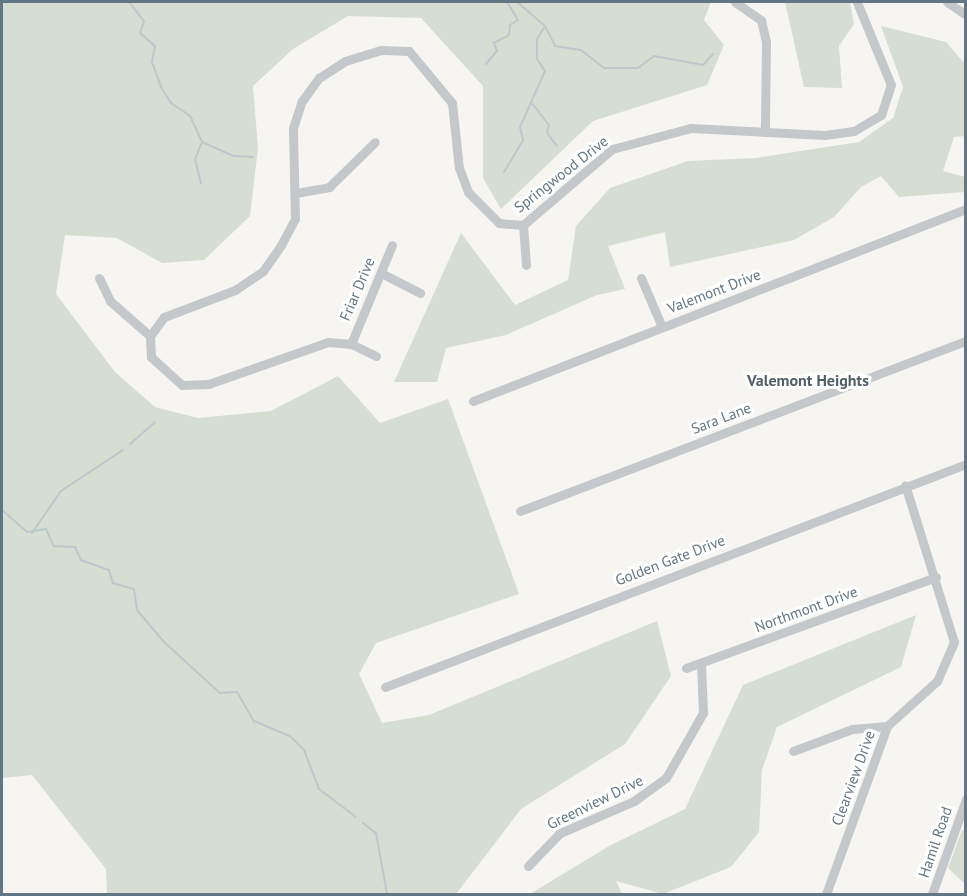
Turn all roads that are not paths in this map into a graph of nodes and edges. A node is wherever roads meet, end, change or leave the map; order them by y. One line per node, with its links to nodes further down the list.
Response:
1 (735, 2): 6 (street)
2 (857, 2): 6 (street, Springwood Drive)
3 (947, 2): 4 (street)
4 (958, 5): 5 (street)
5 (966, 15)
6 (765, 129): 10 (street, Springwood Drive)
7 (375, 142): 8 (street)
8 (297, 193): 10 (street, Springwood Drive); 18 (street, Springwood Drive)
9 (966, 210): 17 (street, Valemont Drive)
10 (523, 225): 12 (street)
11 (392, 245): 13 (street, Friar Drive)
12 (526, 265)
13 (381, 273): 16 (street); 20 (street, Friar Drive)
14 (99, 278): 18 (street)
15 (641, 278): 17 (street)
16 (420, 293)
17 (662, 327): 22 (street, Valemont Drive)
18 (150, 336): 20 (street)
19 (966, 341): 25 (street, Sara Lane)
20 (351, 344): 21 (street)
21 (376, 356)
22 (473, 400)
23 (966, 464): 24 (street, Golden Gate Drive)
24 (905, 485): 26 (street); 31 (street, Golden Gate Drive)
25 (520, 511)
26 (936, 577): 27 (street); 29 (street, Northmont Drive)
27 (954, 642): 28 (street); 32 (street, Clearview Drive)
28 (966, 644)
29 (701, 664): 30 (street, Northmont Drive); 35 (street, Greenview Drive)
30 (686, 668)
31 (385, 687)
32 (887, 726): 33 (street); 36 (street, Clearview Drive)
33 (793, 751)
34 (966, 799): 37 (street, Hamil Road)
35 (528, 866)
36 (826, 894)
37 (932, 894)

